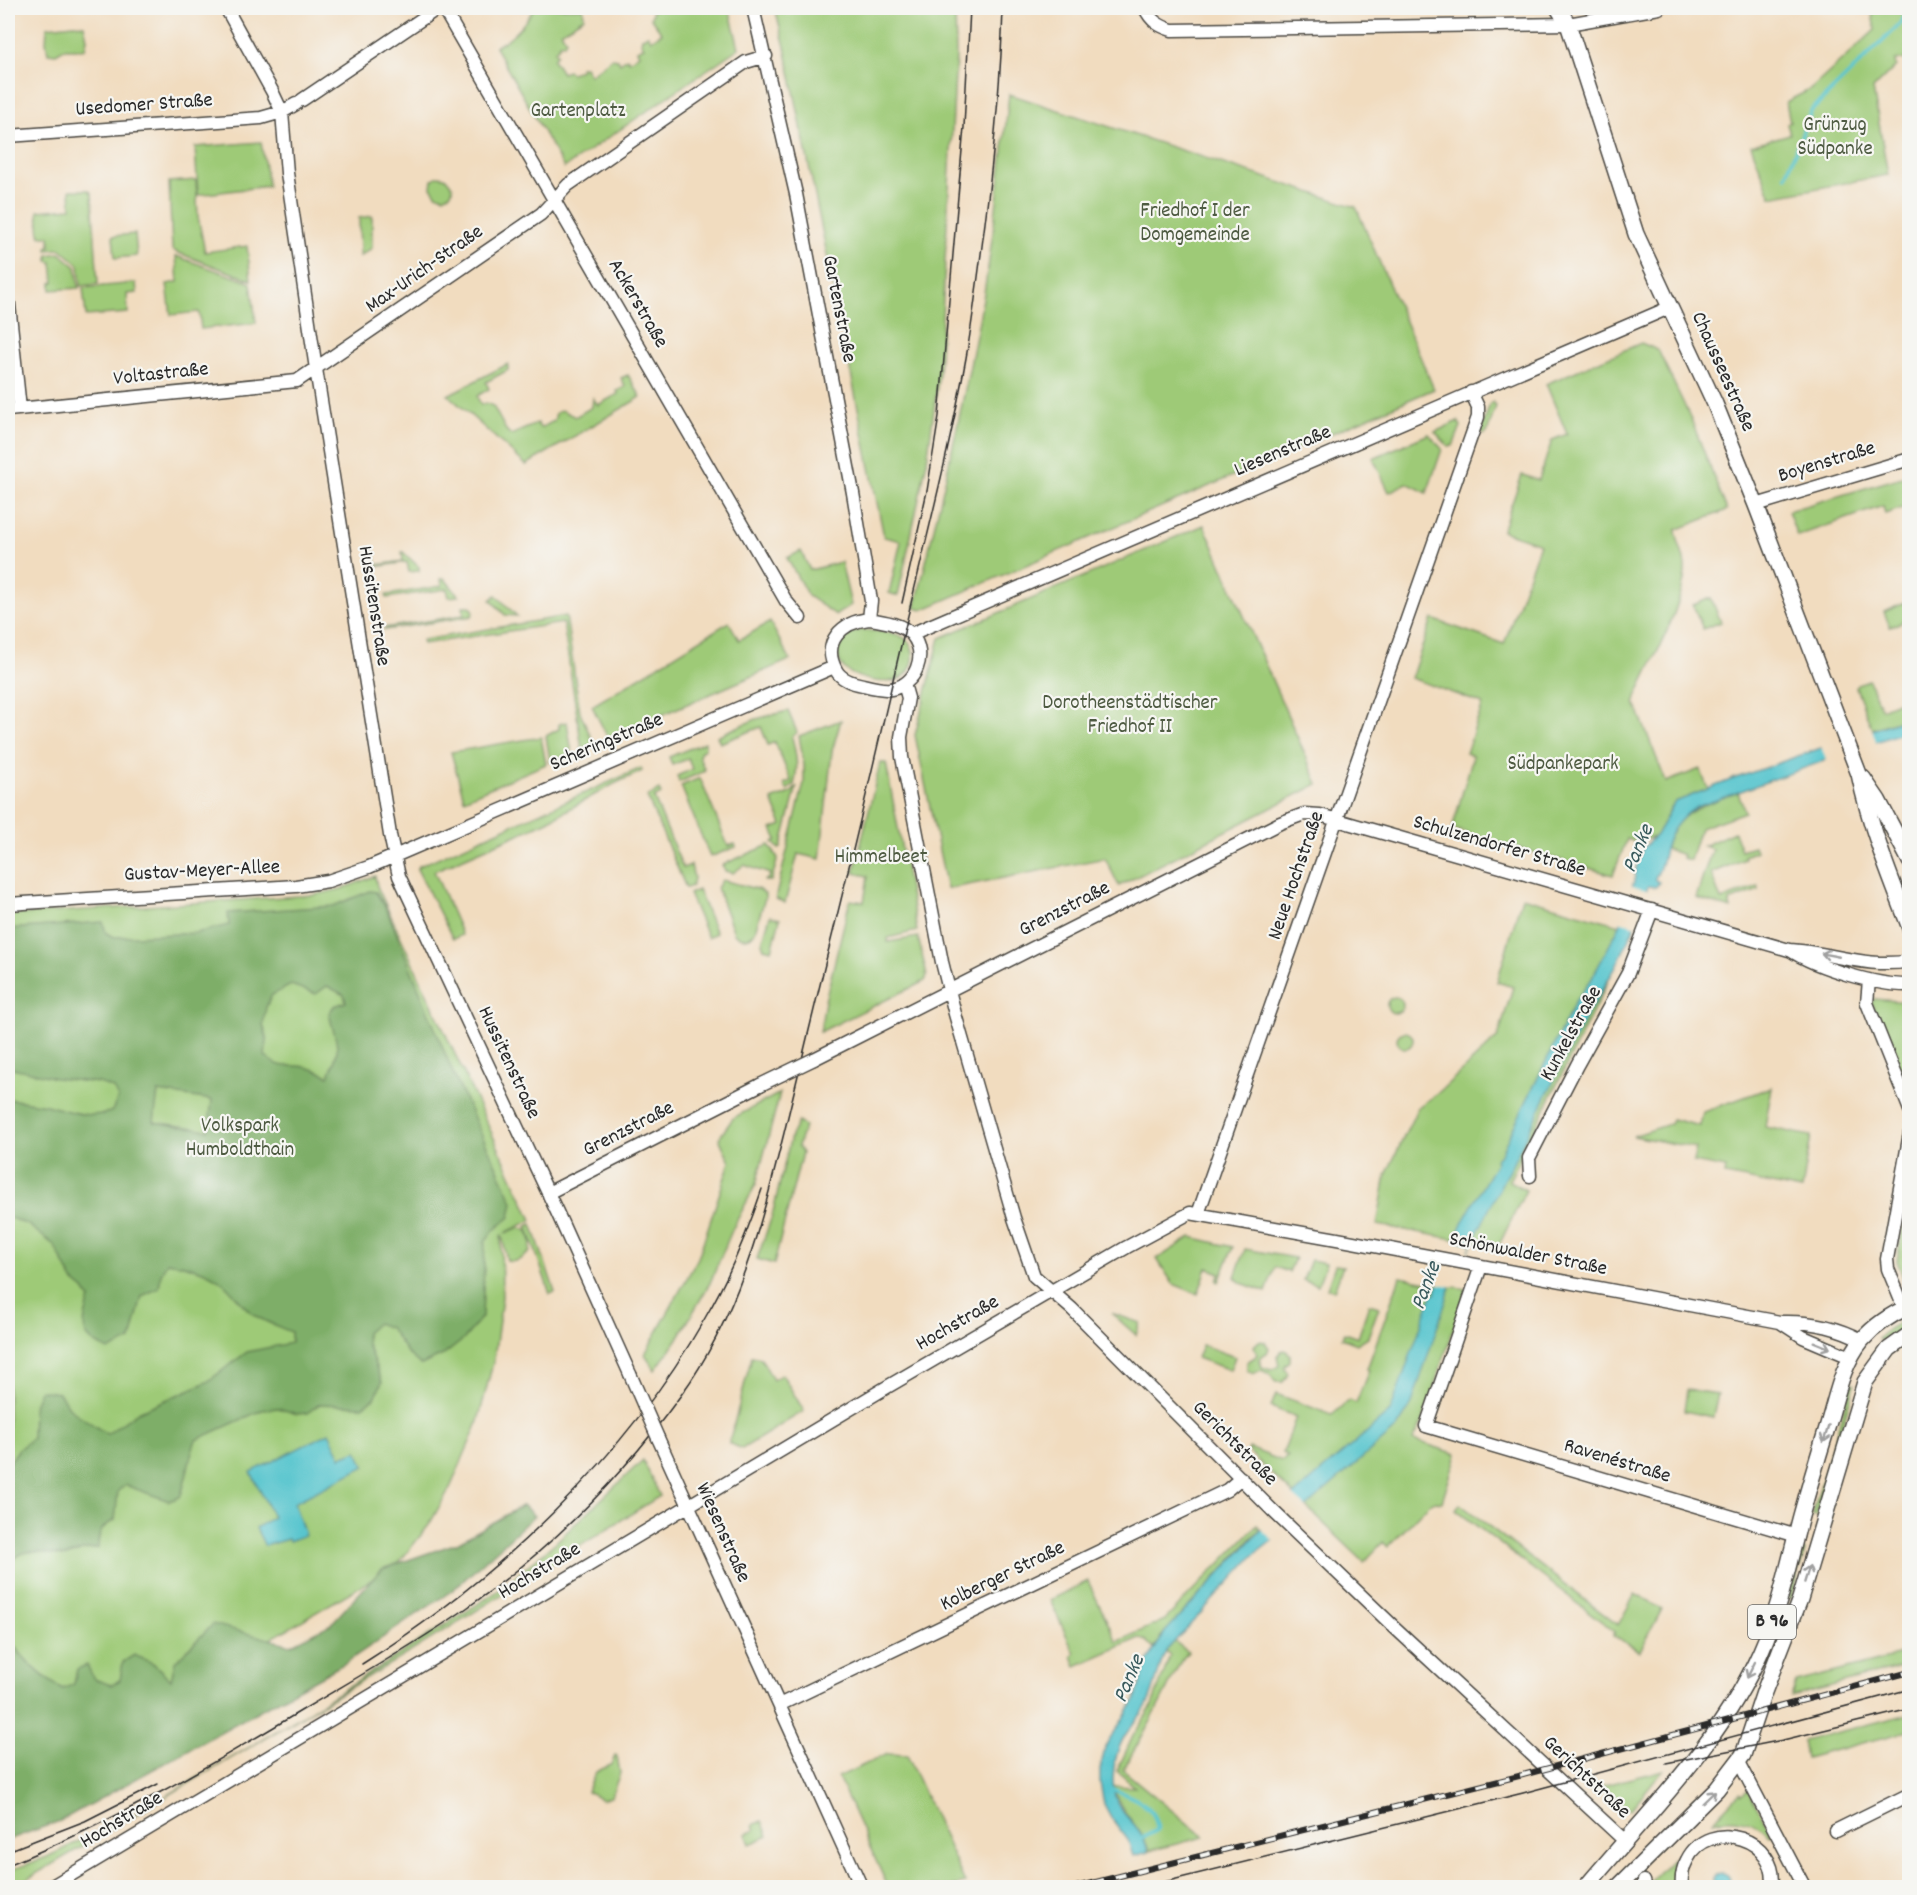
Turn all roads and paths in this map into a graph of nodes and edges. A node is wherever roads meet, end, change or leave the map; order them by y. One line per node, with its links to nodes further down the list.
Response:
1 (226, 8): 11 (street, Hussitenstraße)
2 (438, 8): 11 (street, Usedomer Straße)
3 (443, 8): 13 (street, Ackerstraße)
4 (753, 8): 10 (street, Gartenstraße)
5 (1558, 8): 9 (main road, Chausseestraße)
6 (1569, 8): 9 (main road, Chausseestraße)
7 (1659, 8): 9 (street)
8 (1148, 12): 9 (street)
9 (1568, 24): 15 (main road, Chausseestraße)
10 (766, 56): 13 (street); 22 (street, Gartenstraße)
11 (282, 112): 12 (street, Usedomer Straße); 16 (street, Hussitenstraße)
12 (8, 136)
13 (553, 200): 16 (street, Max-Urich-Straße); 21 (street, Ackerstraße)
14 (8, 295): 18 (street)
15 (1671, 307): 17 (street, Liesenstraße); 20 (main road, Chausseestraße)
16 (316, 369): 18 (street, Voltastraße); 28 (street, Hussitenstraße)
17 (1471, 392): 23 (street, Liesenstraße); 27 (street, Neue Hochstraße)
18 (14, 410)
19 (1910, 459): 20 (street, Boyenstraße)
20 (1756, 505): 26 (main road, Chausseestraße)
21 (800, 618)
22 (869, 620): 23 (street); 24 (street)
23 (911, 634): 25 (street)
24 (834, 667): 25 (street); 28 (street, Scheringstraße)
25 (904, 684): 37 (street)
26 (1859, 774): 29 (main road); 32 (main road)
27 (1337, 820): 31 (street, Schulzendorfer Straße); 37 (street, Grenzstraße); 42 (street, Neue Hochstraße)
28 (394, 856): 30 (street, Gustav-Meyer-Allee); 41 (street, Hussitenstraße)
29 (1910, 861)
30 (8, 904)
31 (1648, 909): 33 (street, Schulzendorfer Straße); 40 (street, Kunkelstraße)
32 (1910, 928)
33 (1789, 950): 34 (street, Schulzendorfer Straße, one-way to 33); 35 (street, Schulzendorfer Straße)
34 (1910, 961)
35 (1869, 980): 36 (street, Schulzendorfer Straße); 38 (street)
36 (1910, 985)
37 (949, 991): 41 (street, Grenzstraße, bridge); 44 (street, Gerichtstraße)
38 (1910, 1110)
39 (1910, 1133): 45 (street)
40 (1530, 1176)
41 (548, 1193): 52 (street, Wiesenstraße, bridge)
42 (1198, 1214): 43 (street, Schönwalder Straße); 44 (street)
43 (1481, 1266): 46 (street, Schönwalder Straße); 53 (street, Ravenéstraße)
44 (1051, 1292): 51 (street, Gerichtstraße); 52 (street, Hochstraße)
45 (1907, 1307): 48 (main road, B 96)
46 (1780, 1322): 48 (street, Schönwalder Straße); 49 (street, Schönwalder Straße, one-way to 49)
47 (1906, 1336): 50 (main road, B 96)
48 (1862, 1340): 49 (main road, B 96); 50 (main road)
49 (1850, 1357): 50 (main road); 53 (main road, B 96, one-way to 53)
50 (1876, 1364): 54 (main road, B 96)
51 (1241, 1478): 55 (street, Kolberger Straße); 59 (street, Gerichtstraße)
52 (689, 1506): 55 (street, Wiesenstraße); 61 (street, Hochstraße)
53 (1797, 1536): 54 (main road); 59 (main road, B 96, one-way to 59)
54 (1817, 1542): 56 (main road, B 96, one-way to 54)
55 (779, 1705): 62 (street, Wiesenstraße)
56 (1739, 1762): 60 (main road, B 96, one-way to 56); 67 (street)
57 (1910, 1794): 58 (street)
58 (1835, 1831)
59 (1625, 1841): 60 (main road); 63 (main road, B 96)
60 (1645, 1859): 64 (main road, B 96)
61 (49, 1887)
62 (861, 1887)
63 (1585, 1887)
64 (1617, 1887)
65 (1682, 1887): 66 (street)
66 (1772, 1887)
67 (1805, 1887)

